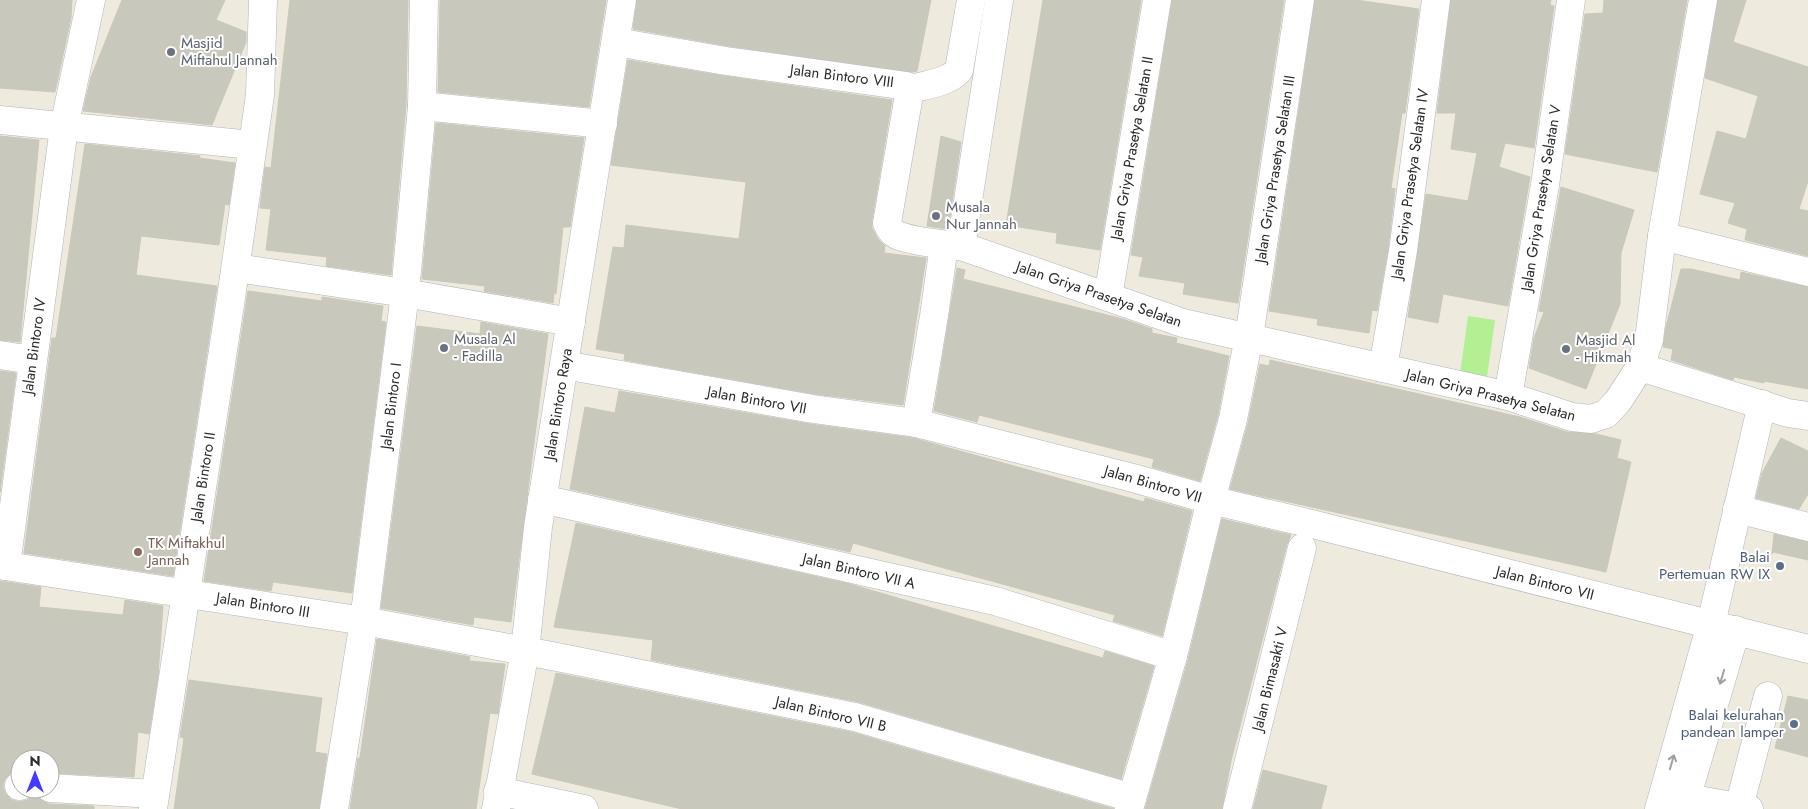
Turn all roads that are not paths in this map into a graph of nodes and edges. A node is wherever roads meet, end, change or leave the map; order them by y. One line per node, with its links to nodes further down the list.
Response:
1 (92, 0): 17 (street, Jalan Bintoro IV)
2 (263, 0): 18 (street, Jalan Bintoro II)
3 (424, 0): 14 (street, Jalan Bintoro I)
4 (622, 0): 12 (street, Jalan Bintoro Raya)
5 (971, 0): 13 (street)
6 (999, 0): 20 (street)
7 (1157, 0): 24 (street, Jalan Griya Prasetya Selatan II)
8 (1300, 0): 26 (street, Jalan Griya Prasetya Selatan III)
9 (1436, 0): 31 (street, Jalan Griya Prasetya Selatan IV)
10 (1571, 0): 32 (street, Jalan Griya Prasetya Selatan V)
11 (1703, 0): 19 (street, Jalan Griya Prasetya Selatan)
12 (616, 42): 13 (street, Jalan Bintoro VIII); 16 (street, Jalan Bintoro Raya)
13 (910, 89): 20 (street, Jalan Bintoro VIII)
14 (422, 106): 16 (street); 23 (street, Jalan Bintoro I)
15 (0, 120): 17 (street)
16 (603, 124): 25 (street, Jalan Bintoro Raya)
17 (64, 126): 18 (street); 28 (street, Jalan Bintoro IV)
18 (252, 145): 21 (street, Jalan Bintoro II)
19 (1662, 236): 22 (street); 30 (street, Jalan Griya Prasetya Selatan)
20 (952, 246): 24 (street, Jalan Griya Prasetya Selatan); 35 (street)
21 (236, 268): 23 (street); 42 (street, Jalan Bintoro II)
22 (1808, 272)
23 (405, 293): 25 (street); 43 (street, Jalan Bintoro I)
24 (1108, 296): 26 (street, Jalan Griya Prasetya Selatan)
25 (571, 322): 29 (street, Jalan Bintoro Raya)
26 (1249, 338): 31 (street, Jalan Griya Prasetya Selatan); 37 (street, Jalan Griya Prasetya Selatan III)
27 (0, 355): 28 (street)
28 (32, 360): 41 (street, Jalan Bintoro IV)
29 (564, 365): 35 (street, Jalan Bintoro VII); 36 (street, Jalan Bintoro Raya)
30 (1640, 367): 32 (street, Jalan Griya Prasetya Selatan); 33 (street)
31 (1383, 368): 32 (street, Jalan Griya Prasetya Selatan)
32 (1508, 396)
33 (1762, 404): 34 (street); 38 (street)
34 (1808, 416)
35 (916, 423): 37 (street, Jalan Bintoro VII)
36 (542, 499): 46 (street, Jalan Bintoro Raya); 47 (street, Jalan Bintoro VII A)
37 (1211, 500): 44 (street, Jalan Bintoro VII); 47 (street, Jalan Griya Prasetya Selatan III)
38 (1738, 509): 39 (street); 44 (street)
39 (1808, 527)
40 (1302, 548): 57 (street, Jalan Bimasakti V)
41 (3, 565): 42 (street, Jalan Bintoro III)
42 (185, 594): 43 (street, Jalan Bintoro III); 51 (street, Jalan Bintoro II)
43 (364, 621): 46 (street, Jalan Bintoro III); 55 (street, Jalan Bintoro I)
44 (1724, 627): 45 (street, Jalan Bintoro VII); 52 (street)
45 (1808, 649)
46 (525, 651): 50 (street, Jalan Bintoro Raya); 53 (street, Jalan Bintoro VII B)
47 (1173, 656): 53 (street, Jalan Griya Prasetya Selatan III)
48 (1768, 696): 54 (street)
49 (60, 789): 51 (street)
50 (497, 800): 56 (street)
51 (154, 801)
52 (1673, 803): 54 (street)
53 (1131, 804)
54 (1744, 808)
55 (334, 809)
56 (584, 809)
57 (1237, 809)

